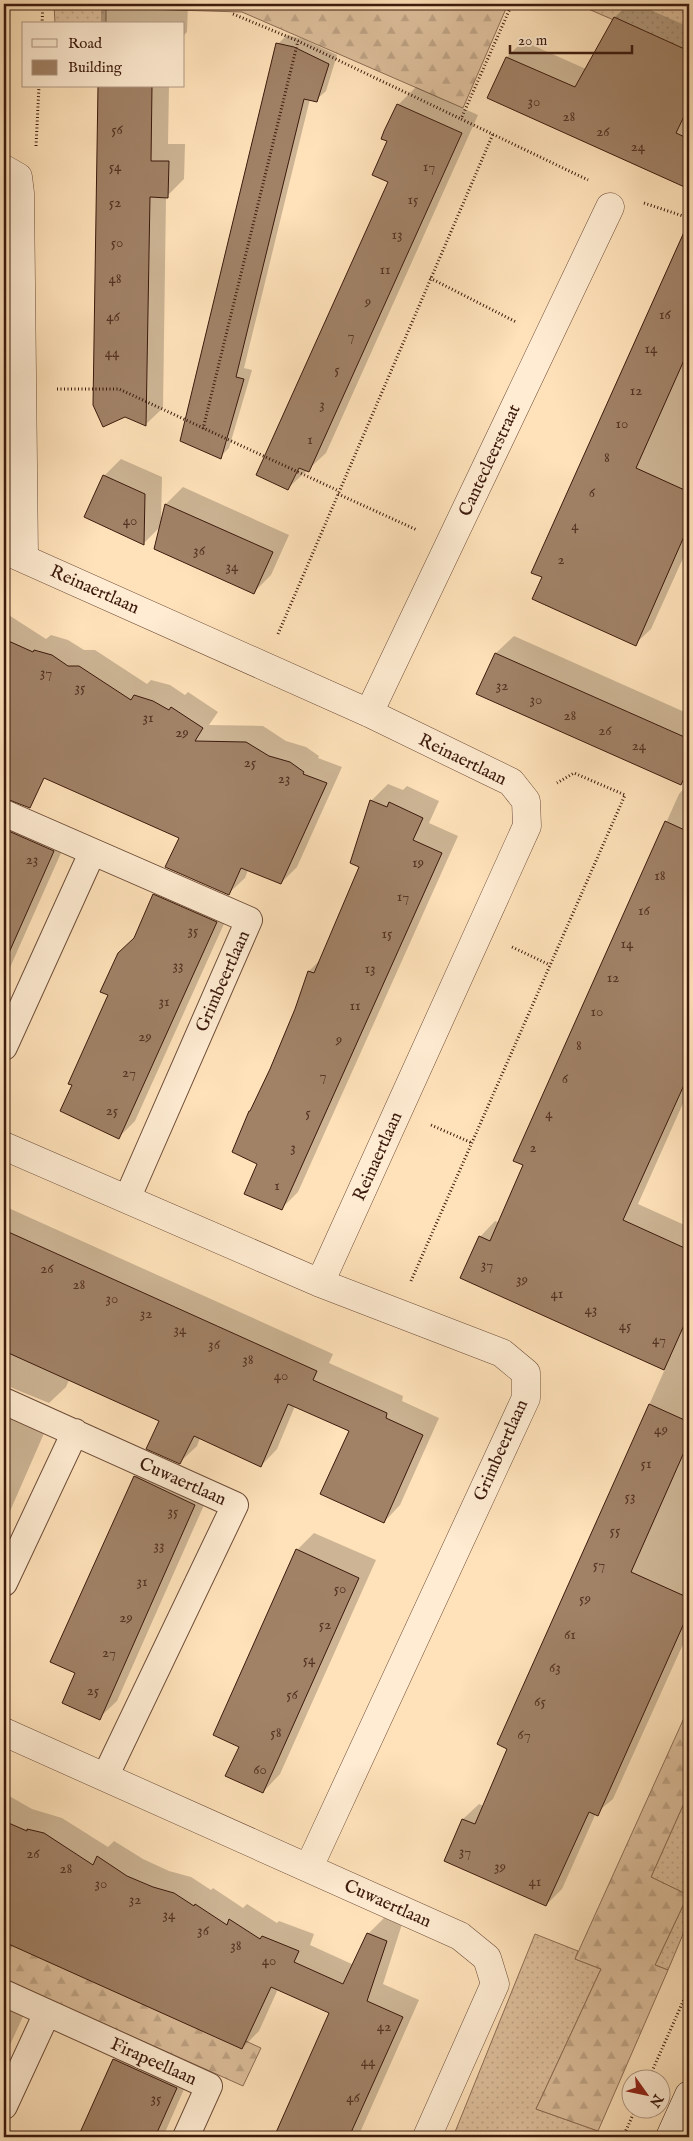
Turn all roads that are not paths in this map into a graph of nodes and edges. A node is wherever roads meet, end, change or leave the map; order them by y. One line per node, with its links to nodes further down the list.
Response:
1 (11, 173): 3 (street, Reinaertlaan)
2 (614, 200): 4 (street, Cantecleerstraat)
3 (14, 553): 4 (street, Reinaertlaan)
4 (369, 714): 10 (street, Reinaertlaan)
5 (4, 813): 6 (street, Grimbeertlaan)
6 (92, 853): 7 (street); 9 (street, Grimbeertlaan)
7 (4, 1047)
8 (4, 1146): 9 (street, Grimbeertlaan)
9 (127, 1199): 10 (street, Grimbeertlaan)
10 (320, 1283): 16 (street, Grimbeertlaan)
11 (4, 1401): 12 (street, Cuwaertlaan)
12 (75, 1432): 13 (street); 15 (street, Cuwaertlaan)
13 (4, 1583)
14 (4, 1732): 15 (street, Cuwaertlaan)
15 (105, 1777): 16 (street, Cuwaertlaan)
16 (309, 1867): 22 (street, Cuwaertlaan)
17 (4, 1993): 18 (street, Firapeellaan)
18 (47, 2013): 20 (street); 21 (street, Firapeellaan)
19 (689, 2095): 23 (street)
20 (4, 2106)
21 (186, 2137)
22 (427, 2137)
23 (670, 2137)

